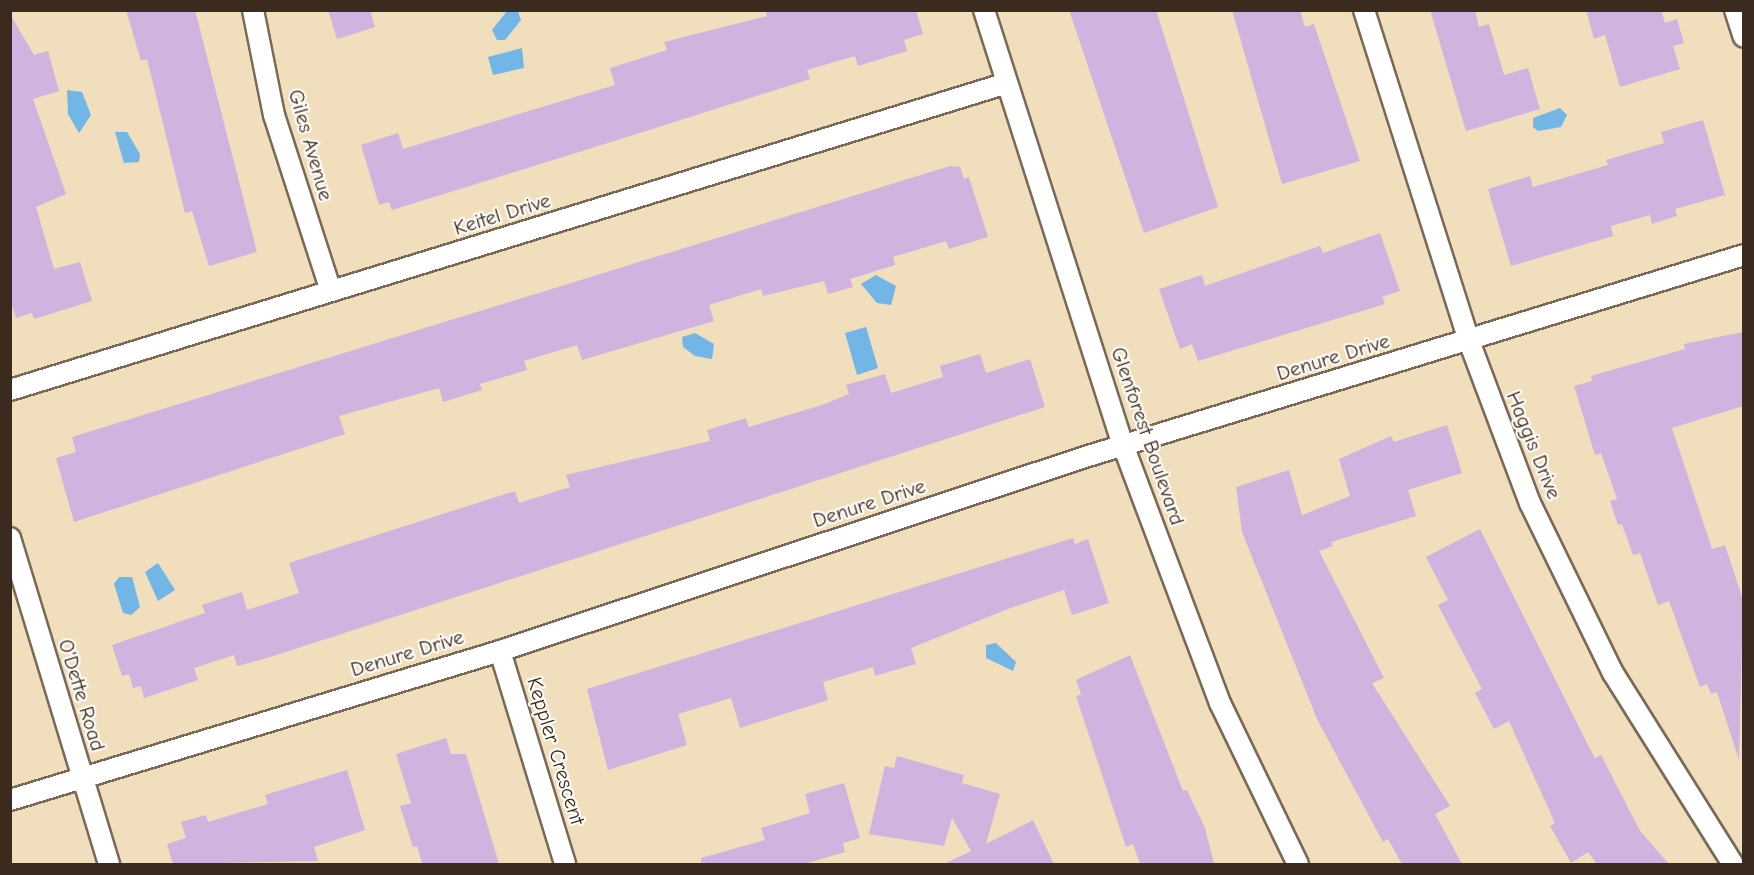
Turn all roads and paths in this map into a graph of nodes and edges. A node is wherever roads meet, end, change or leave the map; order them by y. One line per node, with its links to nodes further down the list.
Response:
1 (253, 10): 8 (street, Giles Avenue)
2 (984, 10): 6 (street, Glenforest Boulevard)
3 (1364, 10): 9 (street, Haggis Drive)
4 (1735, 10): 5 (street)
5 (1743, 37)
6 (1007, 83): 8 (street, Keitel Drive); 11 (street, Glenforest Boulevard)
7 (1743, 255): 9 (street, Denure Drive)
8 (331, 291): 10 (street, Keitel Drive)
9 (1470, 341): 11 (street, Denure Drive); 19 (street, Haggis Drive)
10 (10, 390)
11 (1123, 445): 13 (street, Denure Drive); 18 (street, Glenforest Boulevard)
12 (10, 538): 14 (street, O'Dette Road)
13 (500, 651): 14 (street, Denure Drive); 17 (street, Keppler Crescent)
14 (81, 775): 15 (street, Denure Drive); 16 (street, O'Dette Road)
15 (10, 800)
16 (109, 864)
17 (565, 864)
18 (1298, 864)
19 (1733, 864)

